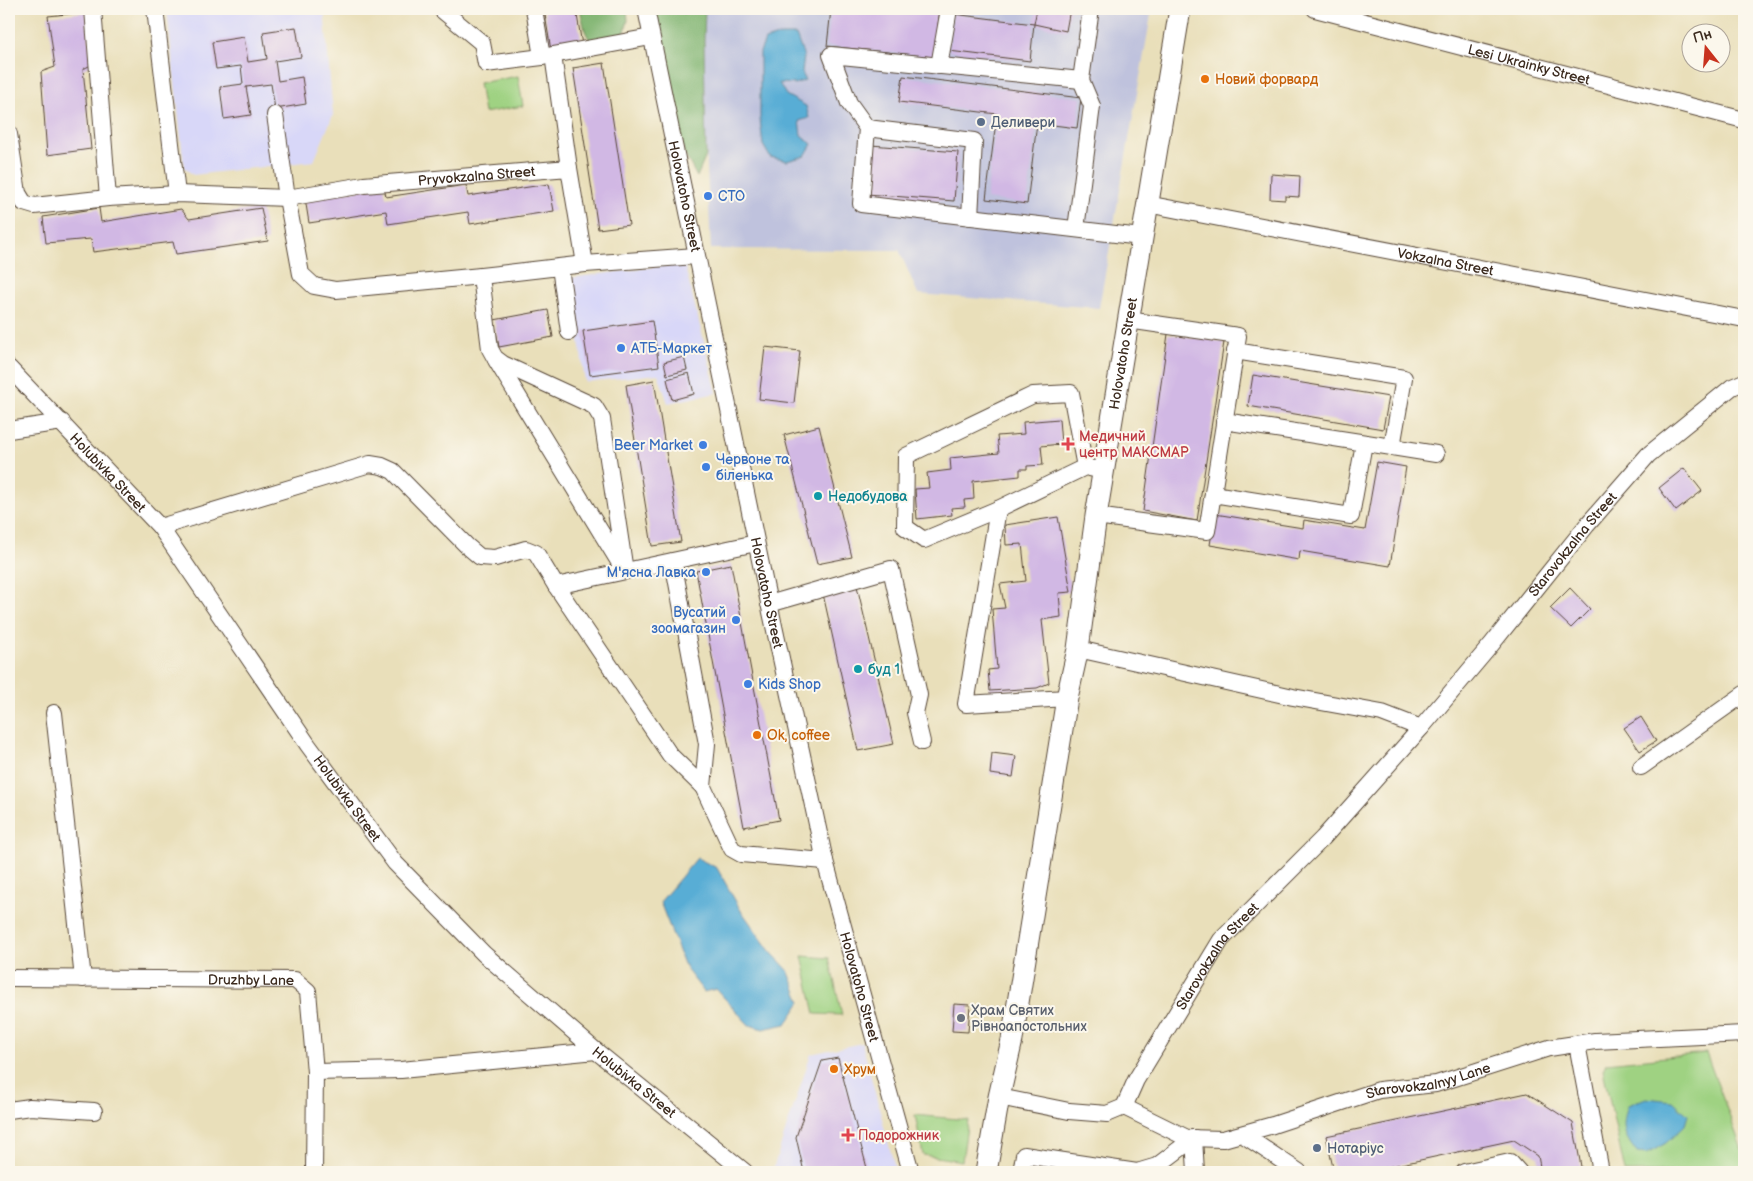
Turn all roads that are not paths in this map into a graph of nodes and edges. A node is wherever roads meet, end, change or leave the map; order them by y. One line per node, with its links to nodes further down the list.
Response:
1 (94, 9): 20 (street)
2 (155, 9): 19 (street)
3 (534, 9): 11 (street)
4 (646, 9): 10 (street, Holovatoho Street)
5 (949, 9): 12 (street)
6 (1091, 9): 13 (street)
7 (1180, 9): 22 (main road, Holovatoho Street)
8 (1316, 9): 15 (street, Lesi Ukrainky Street)
9 (442, 10): 11 (street)
10 (651, 37): 11 (street); 26 (street, Holovatoho Street)
11 (548, 56): 18 (street)
12 (939, 66): 13 (street); 16 (street)
13 (1081, 80): 24 (street)
14 (275, 115): 21 (street)
15 (1744, 120)
16 (867, 128): 23 (street); 23 (street)
17 (9, 134): 20 (street, Pryvokzalna Street)
18 (569, 168): 21 (street, Pryvokzalna Street); 27 (street)
19 (177, 194): 20 (street, Pryvokzalna Street); 21 (street, Pryvokzalna Street)
20 (108, 198)
21 (287, 198): 29 (street)
22 (1147, 204): 25 (main road, Holovatoho Street); 31 (street, Vokzalna Street)
23 (970, 217): 24 (street)
24 (1076, 229): 25 (street)
25 (1141, 238): 30 (main road, Holovatoho Street)
26 (696, 256): 27 (street); 48 (street, Holovatoho Street)
27 (585, 264): 28 (street)
28 (560, 267): 29 (street); 32 (street)
29 (481, 276): 34 (street)
30 (1128, 320): 33 (street); 43 (main road, Holovatoho Street)
31 (1744, 320)
32 (569, 332)
33 (1235, 351): 37 (street); 41 (street)
34 (494, 358): 50 (street); 50 (street)
35 (9, 368): 38 (street, Holubivka Street)
36 (1744, 382): 57 (street, Starovokzalna Street)
37 (1224, 421): 40 (street); 44 (street)
38 (62, 422): 39 (street); 47 (street, Holubivka Street)
39 (9, 430)
40 (1364, 443): 41 (street); 44 (street)
41 (1392, 447): 42 (street)
42 (1436, 454)
43 (1094, 469): 45 (street); 45 (street); 46 (main road, Holovatoho Street)
44 (1213, 494): 46 (street)
45 (998, 509): 55 (street)
46 (1096, 516): 53 (main road, Holovatoho Street)
47 (160, 526): 51 (street); 66 (street, Holubivka Street)
48 (756, 543): 49 (street); 52 (street, Holovatoho Street)
49 (673, 561): 50 (street); 60 (street)
50 (625, 571): 51 (street)
51 (556, 586): 60 (street)
52 (769, 604): 58 (street); 61 (street, Holovatoho Street)
53 (1078, 650): 55 (main road, Holovatoho Street); 57 (street)
54 (1744, 694): 59 (street)
55 (1067, 698): 68 (main road, Holovatoho Street)
56 (54, 713): 63 (street)
57 (1421, 728): 69 (street, Starovokzalna Street)
58 (922, 742)
59 (1641, 767)
60 (703, 786): 61 (street)
61 (825, 861): 76 (street, Holovatoho Street)
62 (9, 978): 63 (street, Druzhby Lane)
63 (83, 979): 67 (street, Druzhby Lane)
64 (1744, 1034): 65 (street, Starovokzalnyy Lane)
65 (1578, 1044): 72 (street, Starovokzalnyy Lane); 84 (street)
66 (596, 1051): 67 (street); 75 (street, Holubivka Street)
67 (315, 1072): 74 (street, Druzhby Lane)
68 (999, 1096): 69 (street); 77 (main road, Holovatoho Street)
69 (1124, 1107): 73 (street, Starovokzalnyy Lane)
70 (9, 1110): 71 (street)
71 (94, 1111)
72 (1242, 1134): 73 (street, Starovokzalnyy Lane); 81 (street)
73 (1194, 1138): 79 (street); 80 (street)
74 (314, 1172)
75 (745, 1172)
76 (911, 1172)
77 (986, 1172)
78 (1021, 1172): 79 (street)
79 (1137, 1172)
80 (1196, 1172)
81 (1299, 1172)
82 (1464, 1172): 83 (street)
83 (1519, 1172)
84 (1601, 1172)

